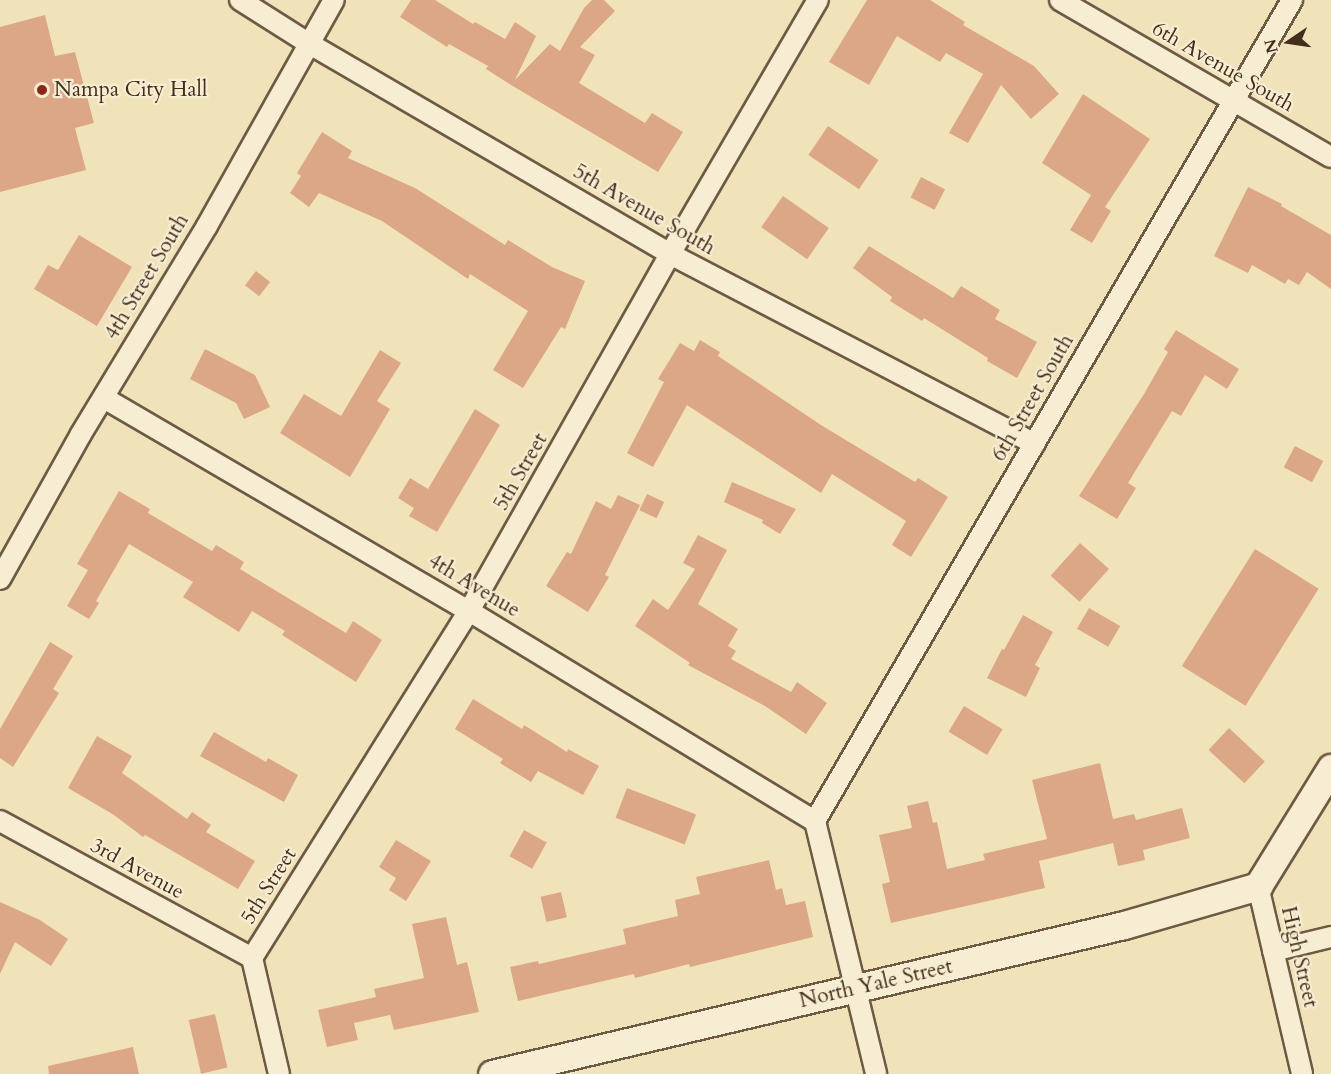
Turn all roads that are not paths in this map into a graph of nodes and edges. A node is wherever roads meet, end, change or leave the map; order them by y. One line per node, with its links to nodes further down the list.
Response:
1 (240, 0): 6 (street, 5th Avenue South)
2 (334, 0): 6 (street, 4th Street South)
3 (818, 0): 9 (street, 5th Street)
4 (1060, 0): 7 (street, 6th Avenue South)
5 (1292, 0): 7 (street, 6th Street South)
6 (308, 43): 9 (street, 5th Avenue South); 10 (street, 4th Street South)
7 (1234, 101): 8 (street, 6th Avenue South); 11 (street, 6th Street South)
8 (1331, 157)
9 (670, 254): 11 (street, 5th Avenue South); 13 (street, 5th Street)
10 (104, 398): 12 (street, 4th Street South); 13 (street, 4th Avenue)
11 (1035, 444): 15 (street, 6th Street South)
12 (0, 579)
13 (469, 610): 15 (street, 4th Avenue); 20 (street, 5th Street)
14 (1331, 768): 17 (main road)
15 (815, 821): 21 (street)
16 (0, 822): 20 (street, 3rd Avenue)
17 (1258, 886): 19 (street, High Street); 21 (main road, North Yale Street)
18 (1331, 937): 19 (street)
19 (1273, 951): 25 (street, High Street)
20 (252, 958): 22 (street)
21 (855, 988): 23 (main road, North Yale Street); 24 (street)
22 (279, 1074)
23 (492, 1074)
24 (876, 1074)
25 (1302, 1074)

